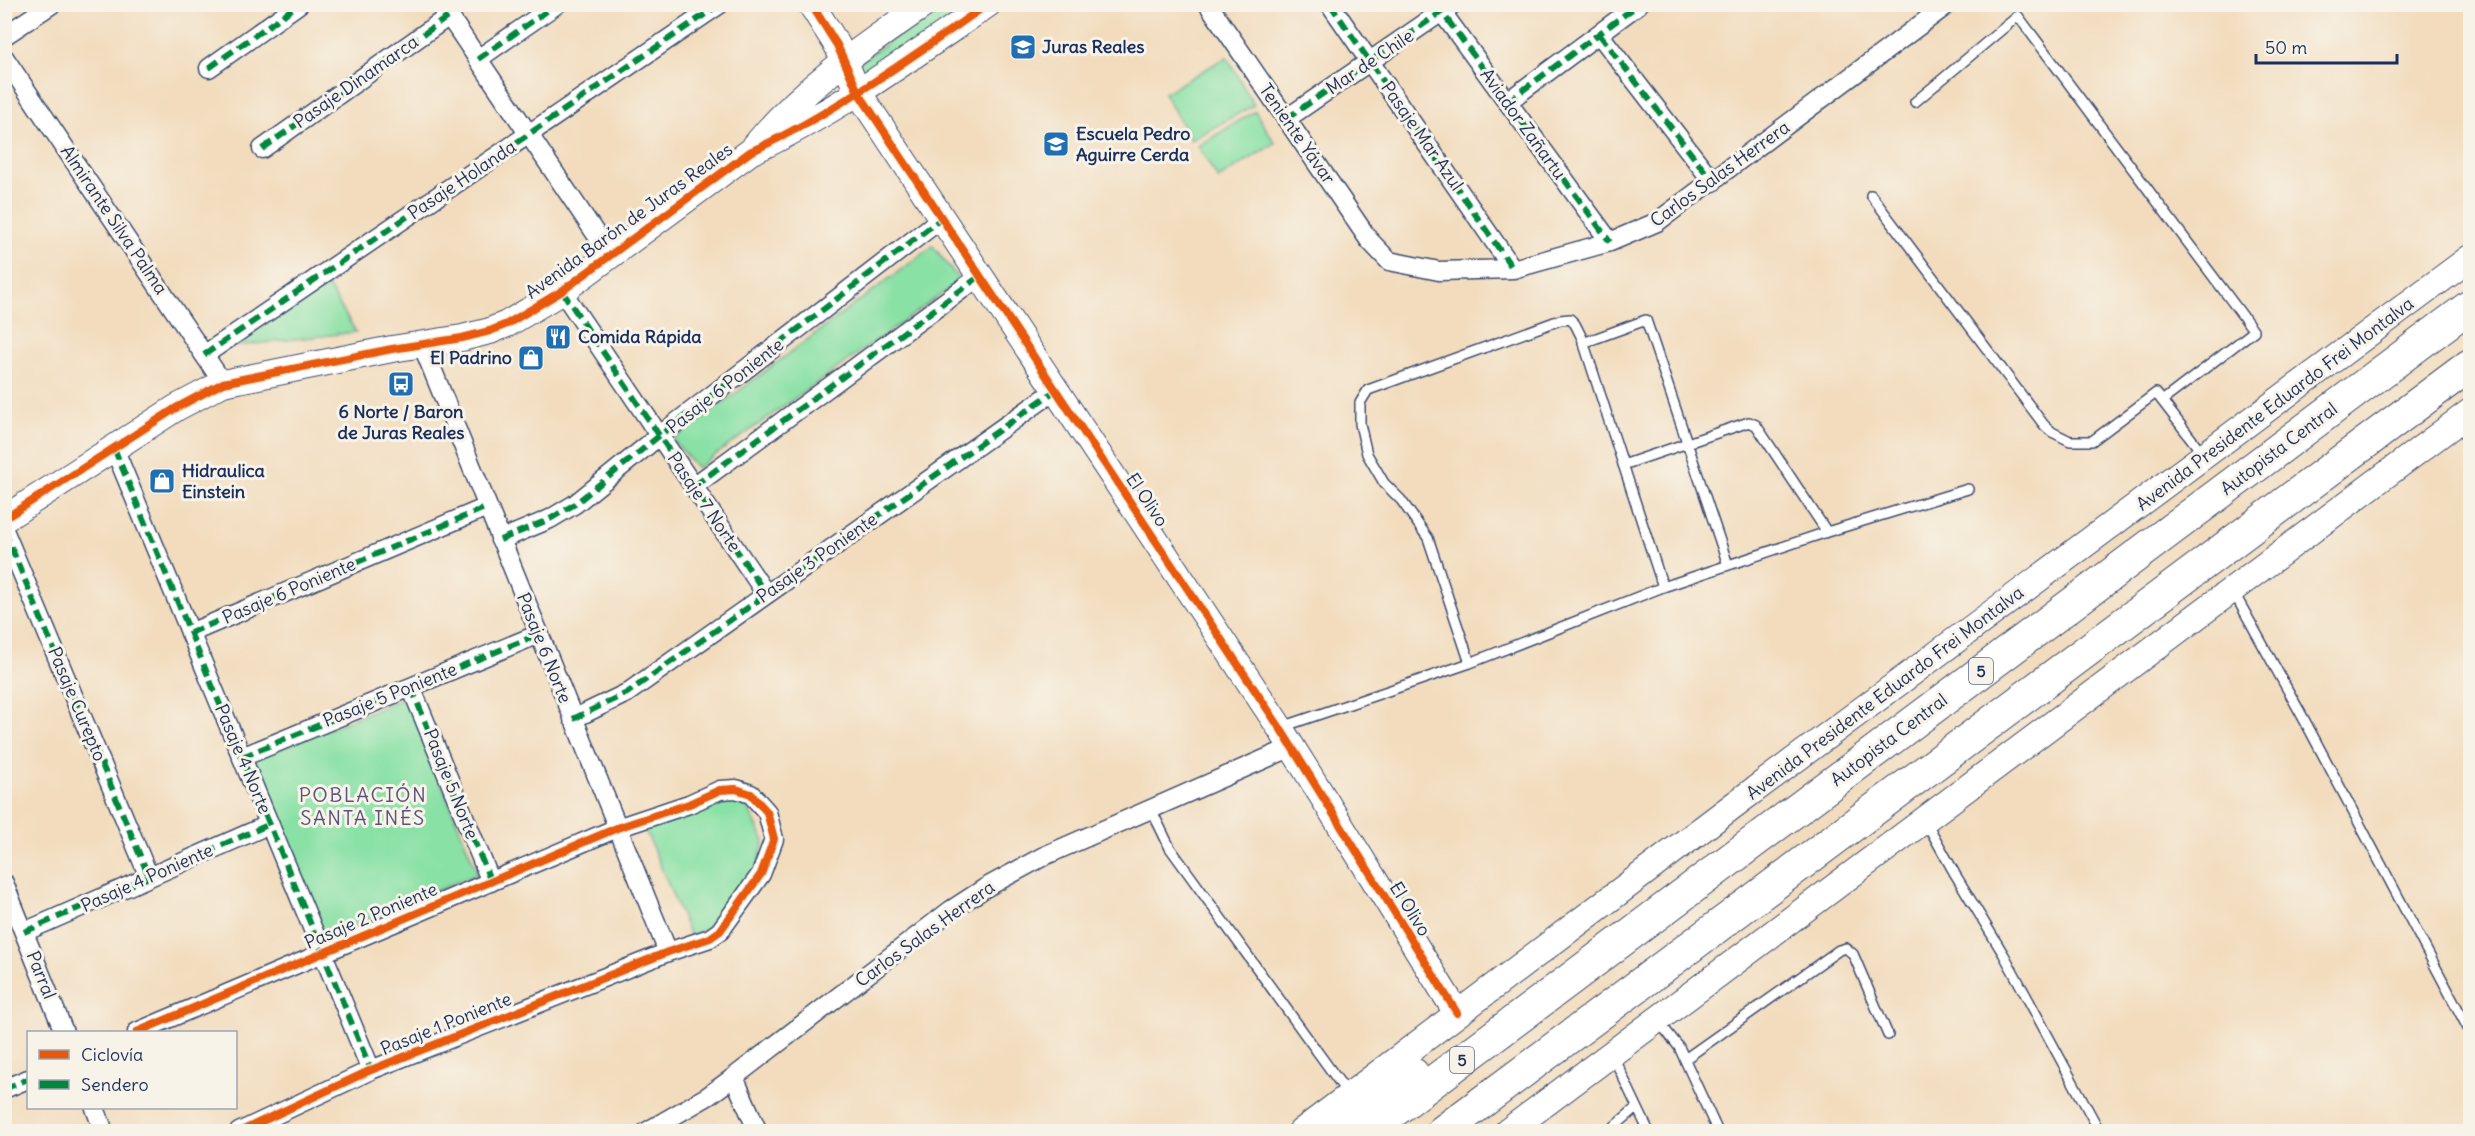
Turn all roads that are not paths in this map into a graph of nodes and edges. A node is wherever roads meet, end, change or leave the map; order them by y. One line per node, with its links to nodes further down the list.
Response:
1 (52, 4): 15 (street)
2 (299, 4): 20 (street)
3 (557, 4): 17 (street)
4 (720, 4): 25 (street, Pasaje Holanda)
5 (812, 4): 18 (main road, El Olivo)
6 (925, 4): 18 (main road, Avenida Barón de Juras Reales)
7 (988, 4): 21 (main road, Avenida Barón de Juras Reales)
8 (1208, 4): 24 (street, Teniente Yávar)
9 (1330, 4): 19 (street, Pasaje Mar Azul)
10 (1639, 4): 14 (street)
11 (1948, 4): 28 (street, Carlos Salas Herrera)
12 (1443, 7): 19 (street, Mar de Chile); 22 (street, Aviador Zañartu)
13 (445, 10): 17 (street); 26 (street, Pasaje Dinamarca)
14 (1599, 34): 22 (street); 28 (street)
15 (4, 36)
16 (4, 57): 41 (street, Almirante Silva Palma)
17 (478, 59): 25 (street)
18 (843, 60): 21 (main road, El Olivo); 27 (main road, Avenida Barón de Juras Reales)
19 (1370, 62): 24 (street, Mar de Chile); 35 (street, Pasaje Mar Azul)
20 (208, 68)
21 (858, 92): 27 (main road, Avenida Barón de Juras Reales); 30 (main road, El Olivo)
22 (1507, 102): 31 (street, Aviador Zañartu)
23 (1916, 102): 45 (lane)
24 (1286, 119): 34 (street, Teniente Yávar)
25 (528, 134): 32 (street); 41 (street, Pasaje Holanda)
26 (262, 149)
27 (750, 152): 32 (main road, Avenida Barón de Juras Reales)
28 (1713, 182): 31 (street, Carlos Salas Herrera)
29 (1871, 195): 45 (lane)
30 (942, 218): 36 (main road, El Olivo); 47 (street, Pasaje 6 Poniente)
31 (1610, 242): 35 (street, Carlos Salas Herrera)
32 (610, 255): 37 (main road, Avenida Barón de Juras Reales)
33 (2470, 258): 51 (main road, Avenida Presidente Eduardo Frei Montalva)
34 (1389, 261): 35 (street, Carlos Salas Herrera)
35 (1513, 269)
36 (980, 276): 44 (main road, El Olivo); 53 (street)
37 (562, 291): 40 (main road, Avenida Barón de Juras Reales); 47 (street, Pasaje 7 Norte)
38 (2470, 306): 81 (highway, Autopista Central / 5)
39 (1584, 343): 48 (lane); 52 (lane); 66 (lane)
40 (422, 344): 43 (main road, Avenida Barón de Juras Reales); 55 (street, Pasaje 6 Norte)
41 (204, 355): 43 (street, Almirante Silva Palma)
42 (2470, 365): 84 (highway)
43 (223, 383): 50 (main road, Avenida Barón de Juras Reales)
44 (1056, 390): 63 (street, Pasaje 3 Poniente); 69 (main road, El Olivo)
45 (2162, 401): 51 (lane)
46 (2465, 416): 49 (lane); 62 (main road)
47 (659, 436): 53 (street, Pasaje 7 Norte); 59 (street, Pasaje 6 Poniente)
48 (1687, 442): 52 (lane); 58 (lane); 60 (lane)
49 (2470, 443)
50 (114, 448): 56 (main road, Avenida Barón de Juras Reales); 64 (street, Pasaje 4 Norte)
51 (2205, 456): 82 (main road, Avenida Presidente Eduardo Frei Montalva)
52 (1623, 465): 61 (lane)
53 (694, 486): 63 (street, Pasaje 7 Norte)
54 (1968, 489): 58 (lane)
55 (487, 507): 59 (street, Pasaje 6 Norte); 64 (street, Pasaje 6 Poniente)
56 (4, 519)
57 (4, 530): 75 (street, Pasaje Curepto)
58 (1827, 532): 60 (lane)
59 (500, 540): 65 (street, Pasaje 6 Norte)
60 (1728, 565): 61 (lane)
61 (1663, 587): 66 (lane)
62 (2232, 590): 72 (main road); 87 (lane)
63 (766, 594): 68 (street, Pasaje 3 Poniente)
64 (190, 633): 70 (street, Pasaje 4 Norte)
65 (539, 634): 67 (street, Pasaje 5 Poniente); 68 (street, Pasaje 6 Norte)
66 (1470, 663): 69 (lane)
67 (411, 687): 70 (street, Pasaje 5 Poniente); 76 (street, Pasaje 5 Norte)
68 (573, 719): 74 (street, Pasaje 6 Norte)
69 (1286, 737): 71 (street, Carlos Salas Herrera); 82 (main road, El Olivo)
70 (242, 757): 73 (street, Pasaje 4 Norte)
71 (1151, 809): 92 (street, Carlos Salas Herrera); 95 (lane)
72 (1924, 819): 83 (main road); 111 (lane)
73 (270, 824): 75 (street, Pasaje 4 Poniente); 80 (street, Pasaje 4 Norte)
74 (617, 828): 76 (street, Pasaje 2 Poniente); 79 (street, Pasaje 6 Norte); 79 (street, Pasaje 1 Poniente)
75 (149, 877): 78 (street, Pasaje 4 Poniente)
76 (491, 882): 80 (street, Pasaje 2 Poniente)
77 (4, 883): 78 (street, Parral)
78 (24, 932): 85 (street, Parral)
79 (668, 952): 91 (street, Pasaje 1 Poniente)
80 (323, 953): 86 (street, Pasaje 2 Poniente); 91 (street, Pasaje 4 Norte)
81 (1559, 988): 103 (highway); 104 (highway, Autopista Central / 5)
82 (1457, 1013): 95 (main road, Avenida Presidente Eduardo Frei Montalva)
83 (1658, 1020): 89 (main road); 90 (lane)
84 (1580, 1030): 105 (highway); 106 (highway)
85 (64, 1031)
86 (139, 1031)
87 (2470, 1032)
88 (1888, 1035): 90 (lane)
89 (1612, 1054): 96 (lane); 107 (main road)
90 (1685, 1059): 110 (lane)
91 (371, 1070): 99 (street, Pasaje 1 Poniente)
92 (734, 1077): 100 (street, Carlos Salas Herrera); 101 (street)
93 (27, 1079): 94 (street)
94 (4, 1089)
95 (1349, 1096): 102 (main road, Avenida Presidente Eduardo Frei Montalva)
96 (1637, 1107): 108 (lane); 109 (lane)
97 (96, 1109): 98 (street)
98 (104, 1131)
99 (239, 1131)
100 (646, 1131)
101 (758, 1131)
102 (1301, 1131)
103 (1320, 1131)
104 (1366, 1131)
105 (1442, 1131)
106 (1474, 1131)
107 (1507, 1131)
108 (1608, 1131)
109 (1649, 1131)
110 (1718, 1131)
111 (2100, 1131)

